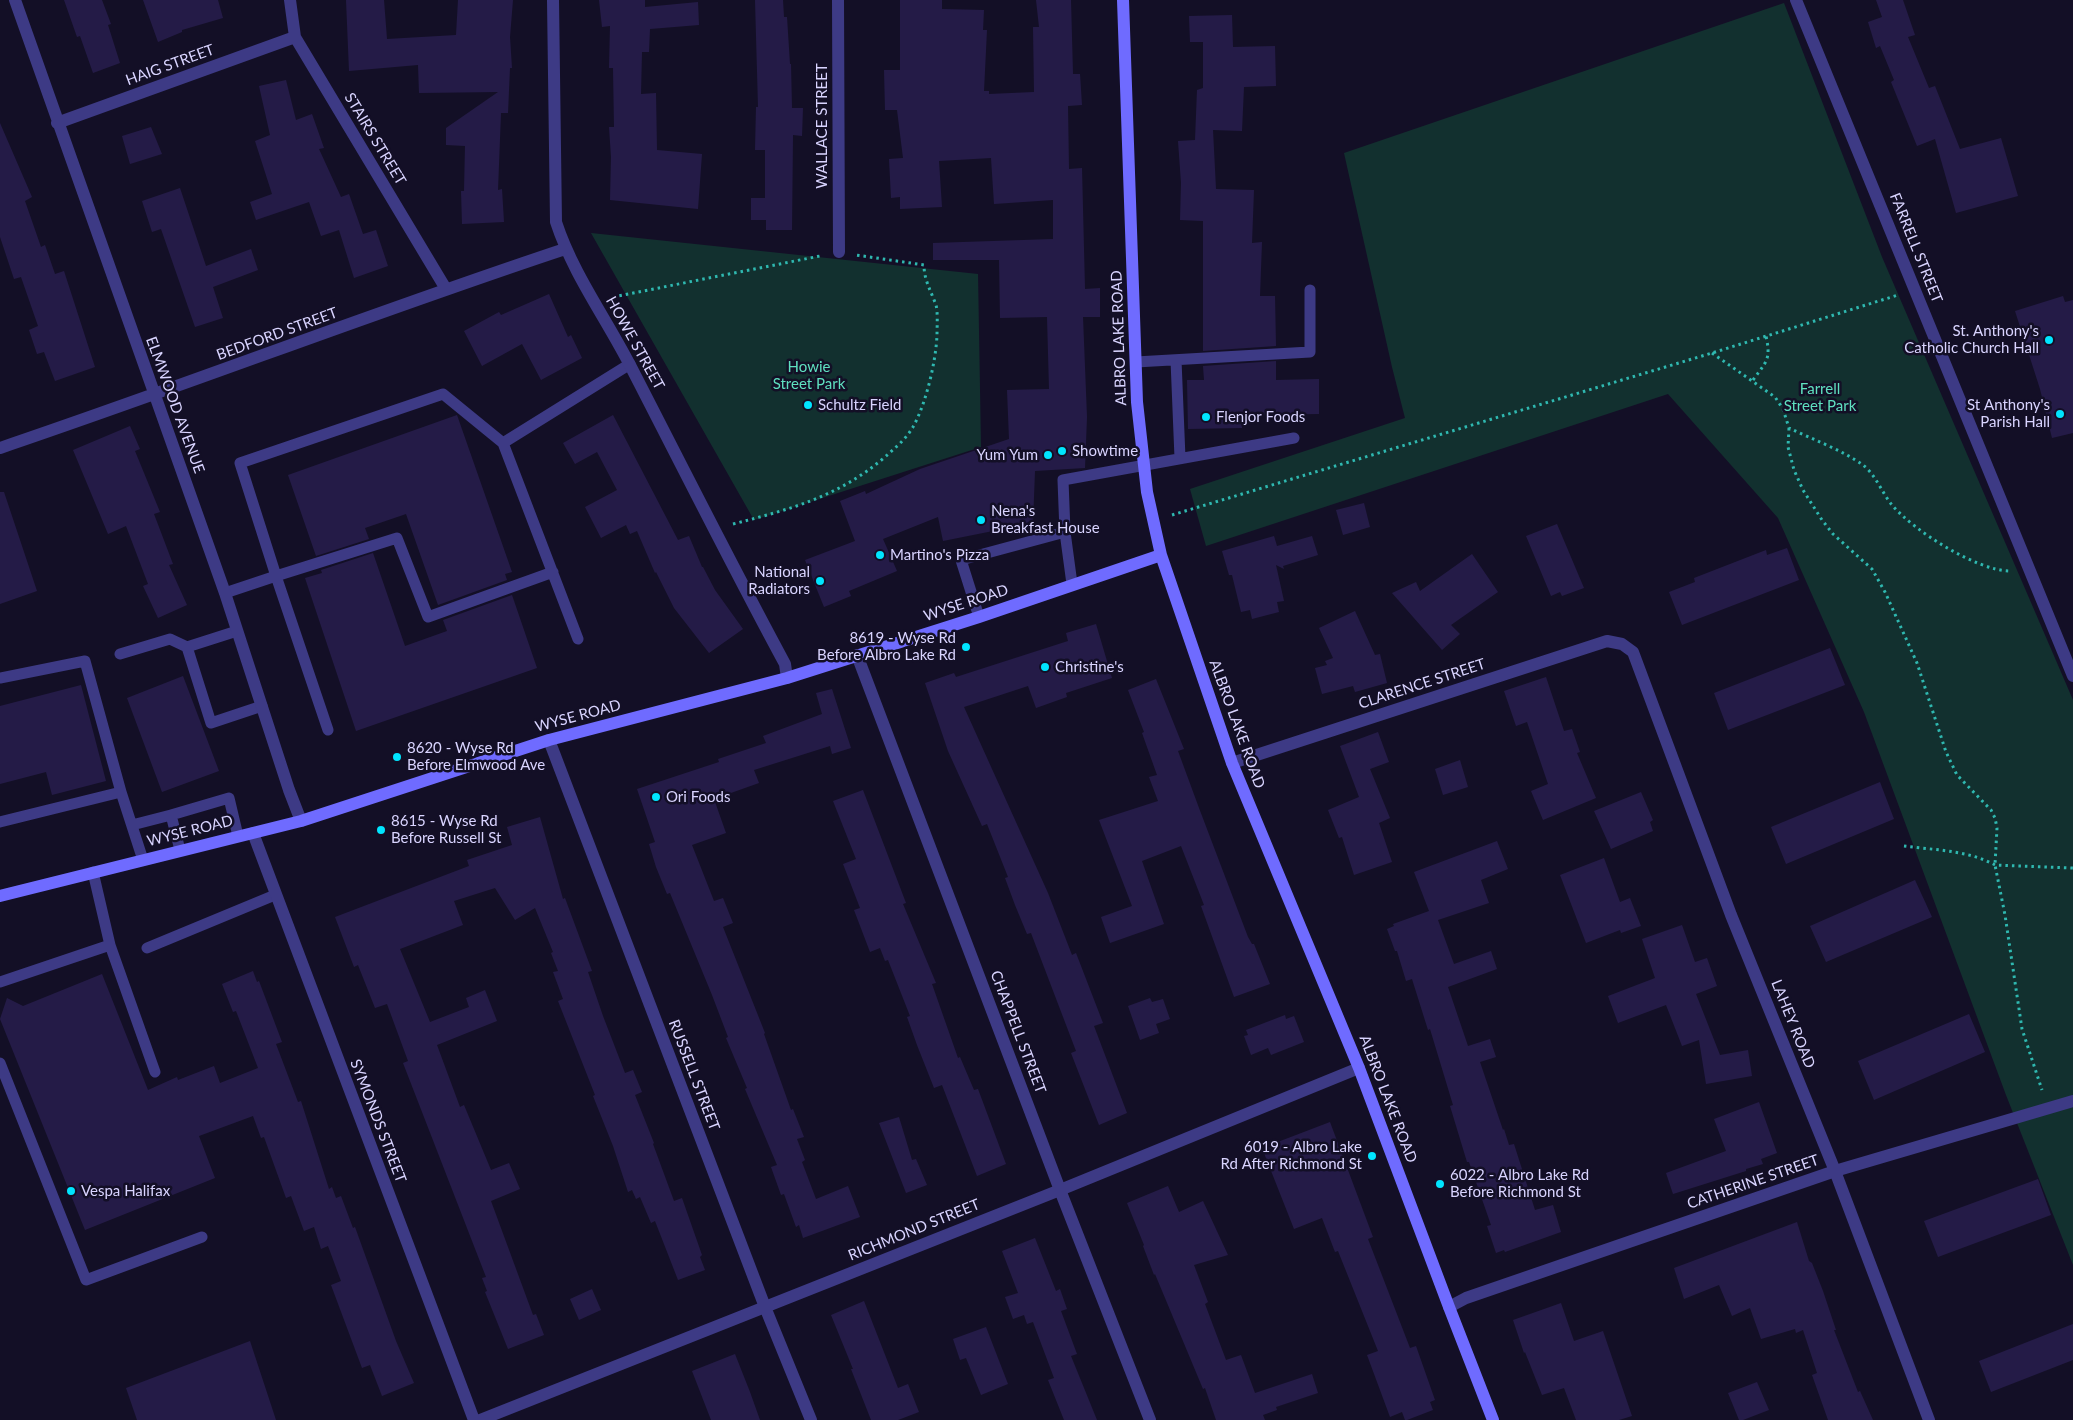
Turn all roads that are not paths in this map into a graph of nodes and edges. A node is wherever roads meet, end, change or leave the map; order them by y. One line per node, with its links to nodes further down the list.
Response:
1 (15, 0): 8 (street, ELMWOOD AVENUE)
2 (290, 0): 7 (street, STAIRS STREET)
3 (553, 0): 9 (street, HOWE STREET)
4 (838, 0): 10 (street, WALLACE STREET)
5 (1123, 0): 14 (main road, ALBRO LAKE ROAD)
6 (1796, 0): 35 (street, FARRELL STREET)
7 (295, 37): 8 (street, HAIG STREET); 11 (street, STAIRS STREET)
8 (57, 123): 16 (street, ELMWOOD AVENUE)
9 (565, 249): 11 (street, BEDFORD STREET); 15 (street, HOWE STREET)
10 (839, 252)
11 (446, 289): 16 (street, BEDFORD STREET)
12 (1310, 290): 13 (lane)
13 (1176, 360): 14 (lane); 20 (lane)
14 (1136, 362): 21 (main road, ALBRO LAKE ROAD)
15 (630, 364): 18 (lane); 37 (street, HOWE STREET)
16 (154, 396): 19 (street, BEDFORD STREET); 27 (street, ELMWOOD AVENUE)
17 (1294, 438): 20 (lane)
18 (503, 443): 24 (lane); 25 (lane)
19 (0, 448)
20 (1180, 458): 21 (lane)
21 (1143, 465): 22 (lane); 23 (main road, ALBRO LAKE ROAD)
22 (1065, 532): 26 (lane); 28 (lane)
23 (1161, 555): 26 (main road, WYSE ROAD); 41 (main road, ALBRO LAKE ROAD)
24 (553, 572): 25 (lane); 30 (lane)
25 (276, 576): 27 (lane); 39 (lane)
26 (1072, 584): 28 (main road, WYSE ROAD)
27 (225, 593): 29 (street, ELMWOOD AVENUE)
28 (979, 617): 34 (main road, WYSE ROAD)
29 (237, 631): 32 (lane); 38 (street, ELMWOOD AVENUE)
30 (578, 639)
31 (1622, 644): 41 (street, CLARENCE STREET); 61 (street, LAHEY ROAD)
32 (187, 648): 33 (lane); 38 (lane)
33 (120, 654)
34 (857, 656): 37 (main road, WYSE ROAD); 62 (street, CHAPPELL STREET)
35 (2073, 676)
36 (0, 678): 42 (lane)
37 (786, 678): 40 (main road, WYSE ROAD)
38 (262, 706): 44 (street, ELMWOOD AVENUE)
39 (328, 730)
40 (549, 740): 44 (main road, WYSE ROAD); 64 (street, RUSSELL STREET)
41 (1232, 763): 58 (main road, ALBRO LAKE ROAD)
42 (121, 792): 45 (lane); 46 (lane)
43 (171, 815): 46 (lane); 48 (lane); 49 (lane)
44 (301, 821): 47 (main road, WYSE ROAD)
45 (0, 822)
46 (132, 824): 50 (lane)
47 (253, 833): 48 (main road, WYSE ROAD); 52 (street, SYMONDS STREET)
48 (238, 836): 49 (main road, WYSE ROAD)
49 (180, 850): 50 (main road, WYSE ROAD)
50 (143, 860): 51 (main road, WYSE ROAD)
51 (93, 872): 53 (main road, WYSE ROAD); 54 (lane)
52 (275, 895): 55 (lane); 66 (street, SYMONDS STREET)
53 (0, 896)
54 (110, 945): 56 (lane); 59 (lane)
55 (147, 948)
56 (0, 982)
57 (0, 1063): 63 (lane)
58 (1360, 1068): 62 (street, RICHMOND STREET); 65 (main road, ALBRO LAKE ROAD)
59 (155, 1072)
60 (2073, 1101): 61 (street, CATHERINE STREET)
61 (1835, 1171): 65 (street, CATHERINE STREET); 71 (street, LAHEY ROAD)
62 (1060, 1190): 64 (street, RICHMOND STREET); 69 (street, CHAPPELL STREET)
63 (202, 1237)
64 (765, 1307): 67 (street, RICHMOND STREET); 68 (street, RUSSELL STREET)
65 (1449, 1307): 70 (main road, ALBRO LAKE ROAD)
66 (474, 1420)
67 (480, 1420)
68 (811, 1420)
69 (1150, 1420)
70 (1493, 1420)
71 (1929, 1420)

